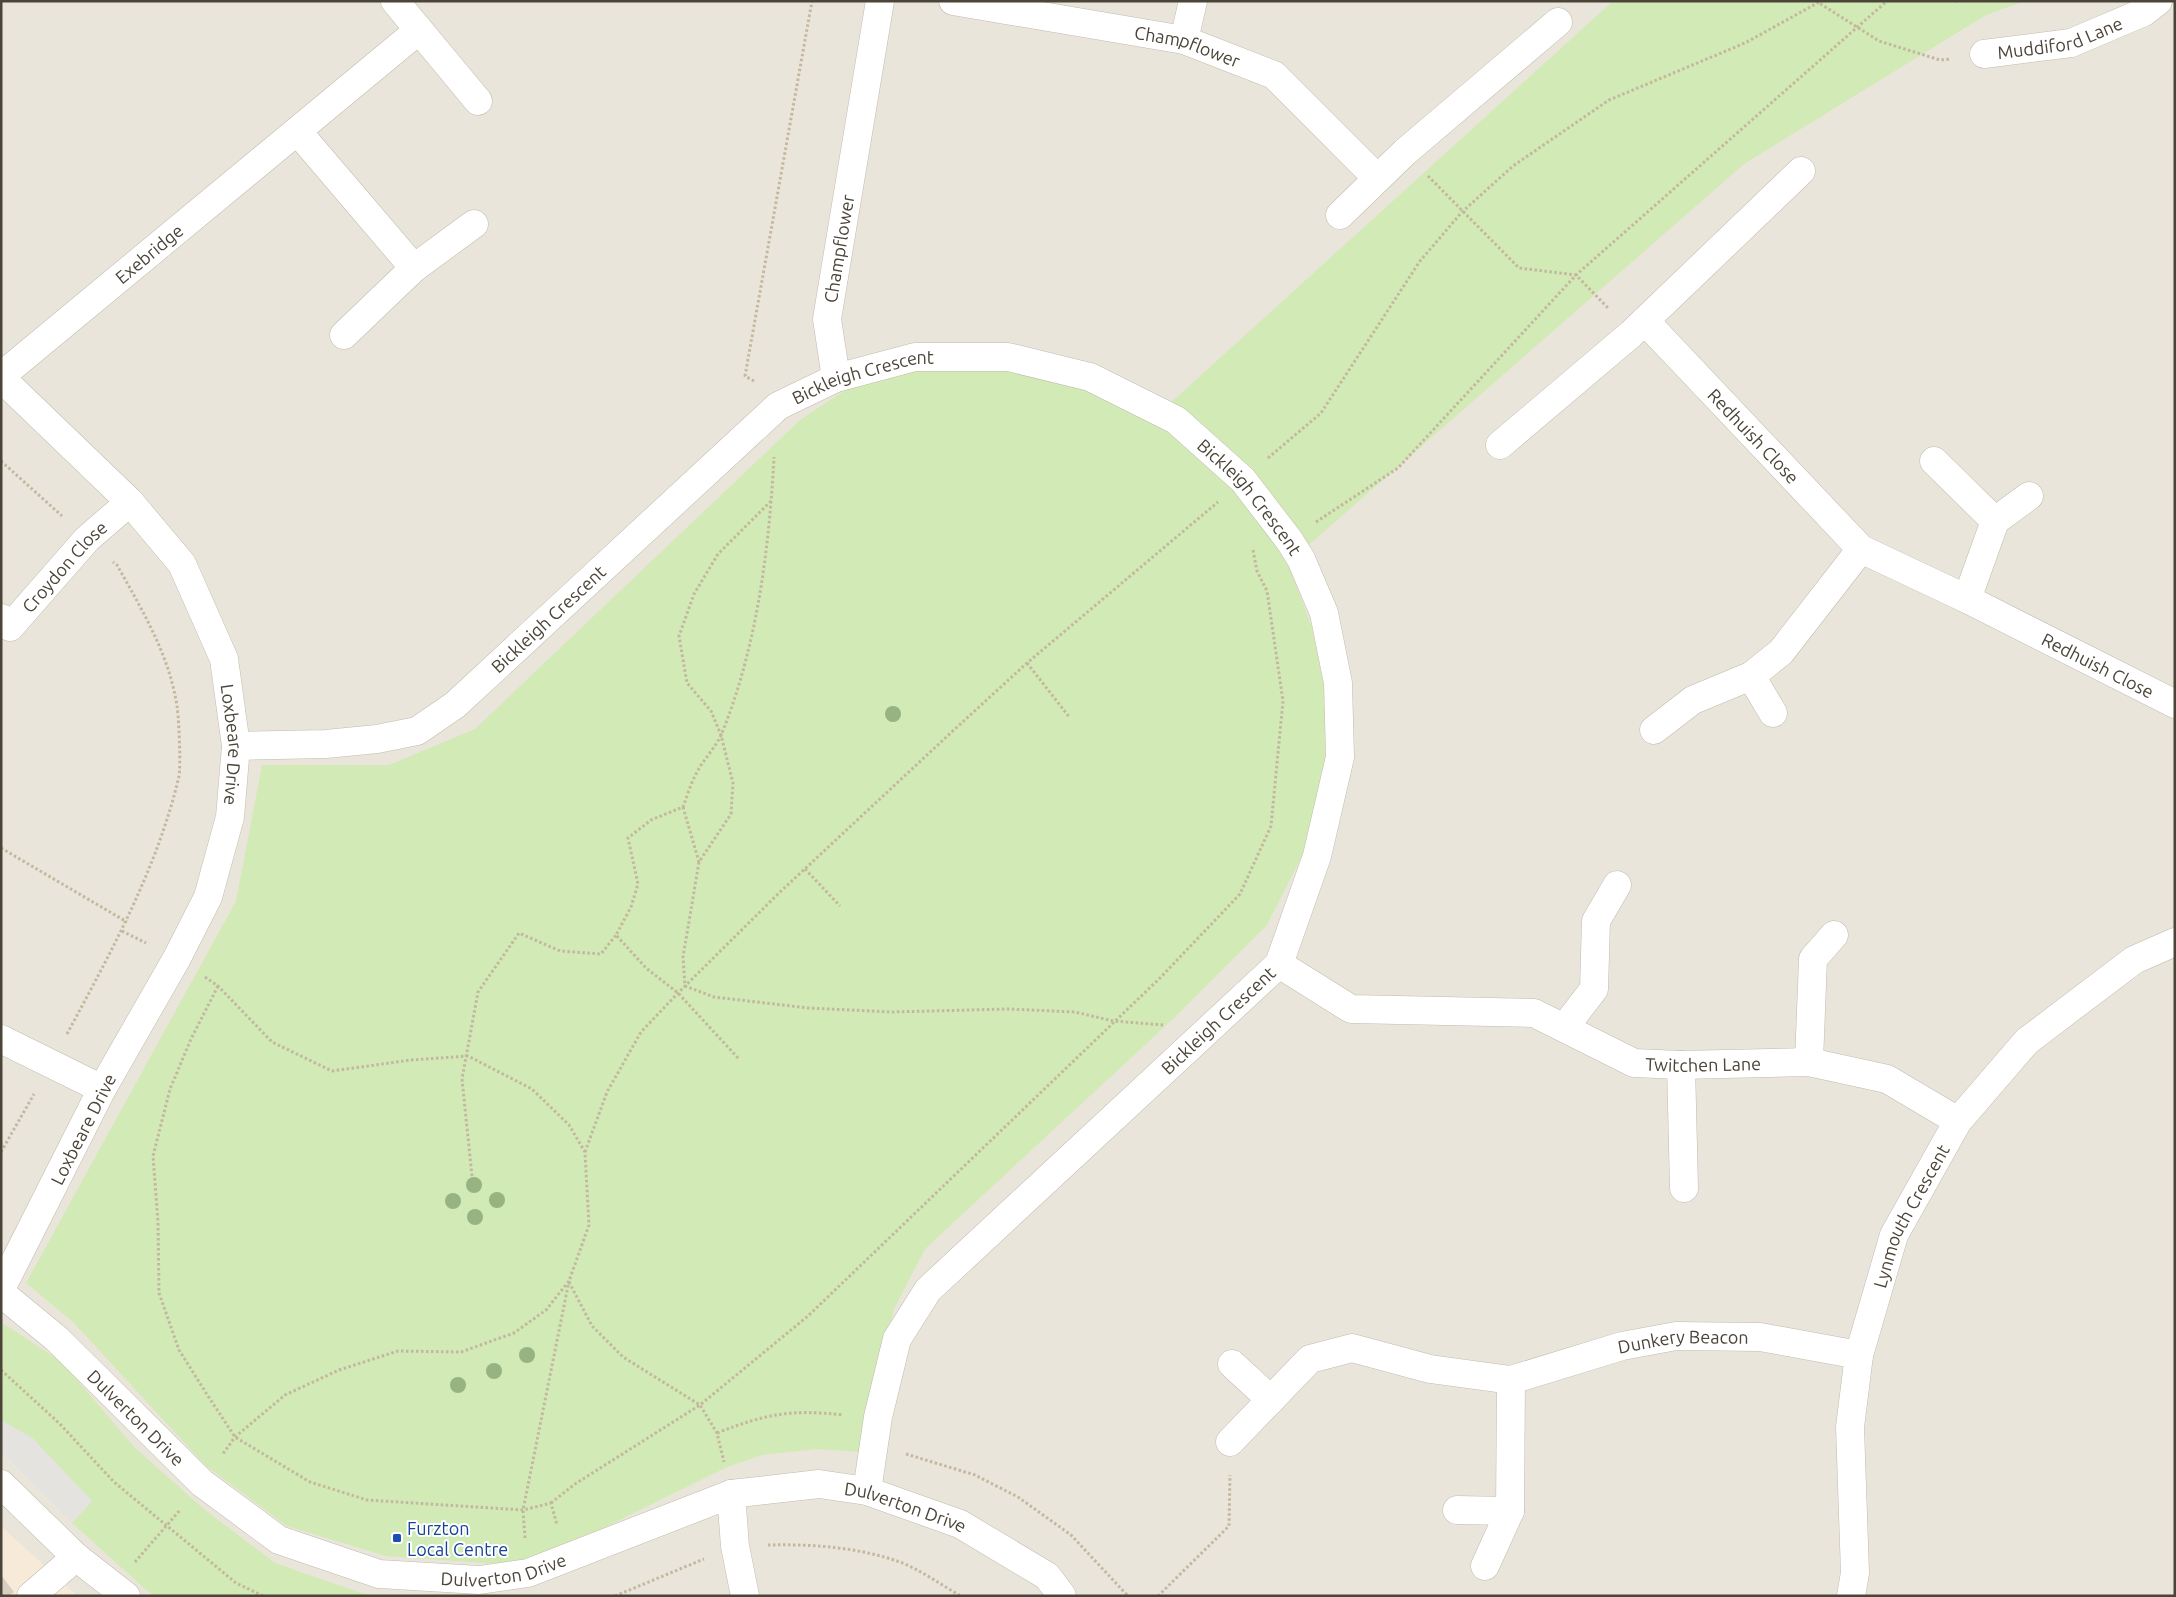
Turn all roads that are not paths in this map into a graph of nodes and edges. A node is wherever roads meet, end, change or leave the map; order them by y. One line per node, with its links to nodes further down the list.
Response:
1 (395, 1): 7 (street)
2 (880, 1): 20 (street, Champflower)
3 (953, 1): 8 (street, Champflower)
4 (1194, 1): 8 (street)
5 (2158, 1): 9 (street, Muddiford Lane)
6 (1558, 22): 13 (street)
7 (419, 30): 10 (street); 11 (street, Exebridge)
8 (1184, 40): 13 (street, Champflower)
9 (1984, 54)
10 (478, 101)
11 (298, 132): 16 (street); 19 (street, Exebridge)
12 (1801, 171): 17 (street)
13 (1377, 178): 14 (street)
14 (1340, 215)
15 (474, 224): 16 (street)
16 (414, 268): 18 (street)
17 (1638, 327): 21 (street); 26 (street, Redhuish Close)
18 (344, 335)
19 (1, 377): 24 (street, Loxbeare Drive)
20 (836, 378): 33 (street, Bickleigh Crescent); 37 (street, Bickleigh Crescent)
21 (1500, 445)
22 (1934, 461): 25 (street)
23 (2029, 496): 25 (street)
24 (130, 502): 28 (street, Croydon Close); 33 (street, Loxbeare Drive)
25 (1995, 521): 27 (street)
26 (1861, 549): 27 (street, Redhuish Close); 29 (street)
27 (1967, 599): 30 (street, Redhuish Close)
28 (1, 618)
29 (1751, 676): 31 (street); 32 (street)
30 (2175, 704)
31 (1773, 713)
32 (1654, 730)
33 (236, 746): 42 (street, Loxbeare Drive)
34 (1618, 885): 38 (street)
35 (1834, 935): 40 (street)
36 (2175, 942): 43 (street, Lynmouth Crescent)
37 (1279, 964): 38 (street, Twitchen Lane); 53 (street, Bickleigh Crescent)
38 (1564, 1028): 41 (street, Twitchen Lane)
39 (1, 1038): 42 (street)
40 (1809, 1062): 41 (street, Twitchen Lane); 43 (street, Twitchen Lane)
41 (1681, 1065): 44 (street)
42 (102, 1089): 45 (street, Loxbeare Drive)
43 (1958, 1121): 47 (street, Lynmouth Crescent)
44 (1684, 1188)
45 (1, 1289)
46 (1, 1294): 59 (street, Dulverton Drive)
47 (1859, 1355): 49 (street, Dunkery Beacon); 64 (street, Lynmouth Crescent)
48 (1232, 1364): 50 (street)
49 (1511, 1380): 50 (street, Dunkery Beacon); 56 (street)
50 (1271, 1400): 51 (street, Dunkery Beacon)
51 (1230, 1442)
52 (1, 1484): 57 (street)
53 (867, 1491): 54 (street, Dulverton Drive); 63 (street, Dulverton Drive)
54 (731, 1494): 59 (street, Dulverton Drive); 62 (street)
55 (1458, 1510): 56 (street)
56 (1510, 1511): 58 (street)
57 (76, 1556): 60 (street); 61 (street)
58 (1486, 1566)
59 (479, 1588)
60 (120, 1590)
61 (31, 1596)
62 (745, 1596)
63 (1062, 1596)
64 (1850, 1596)

